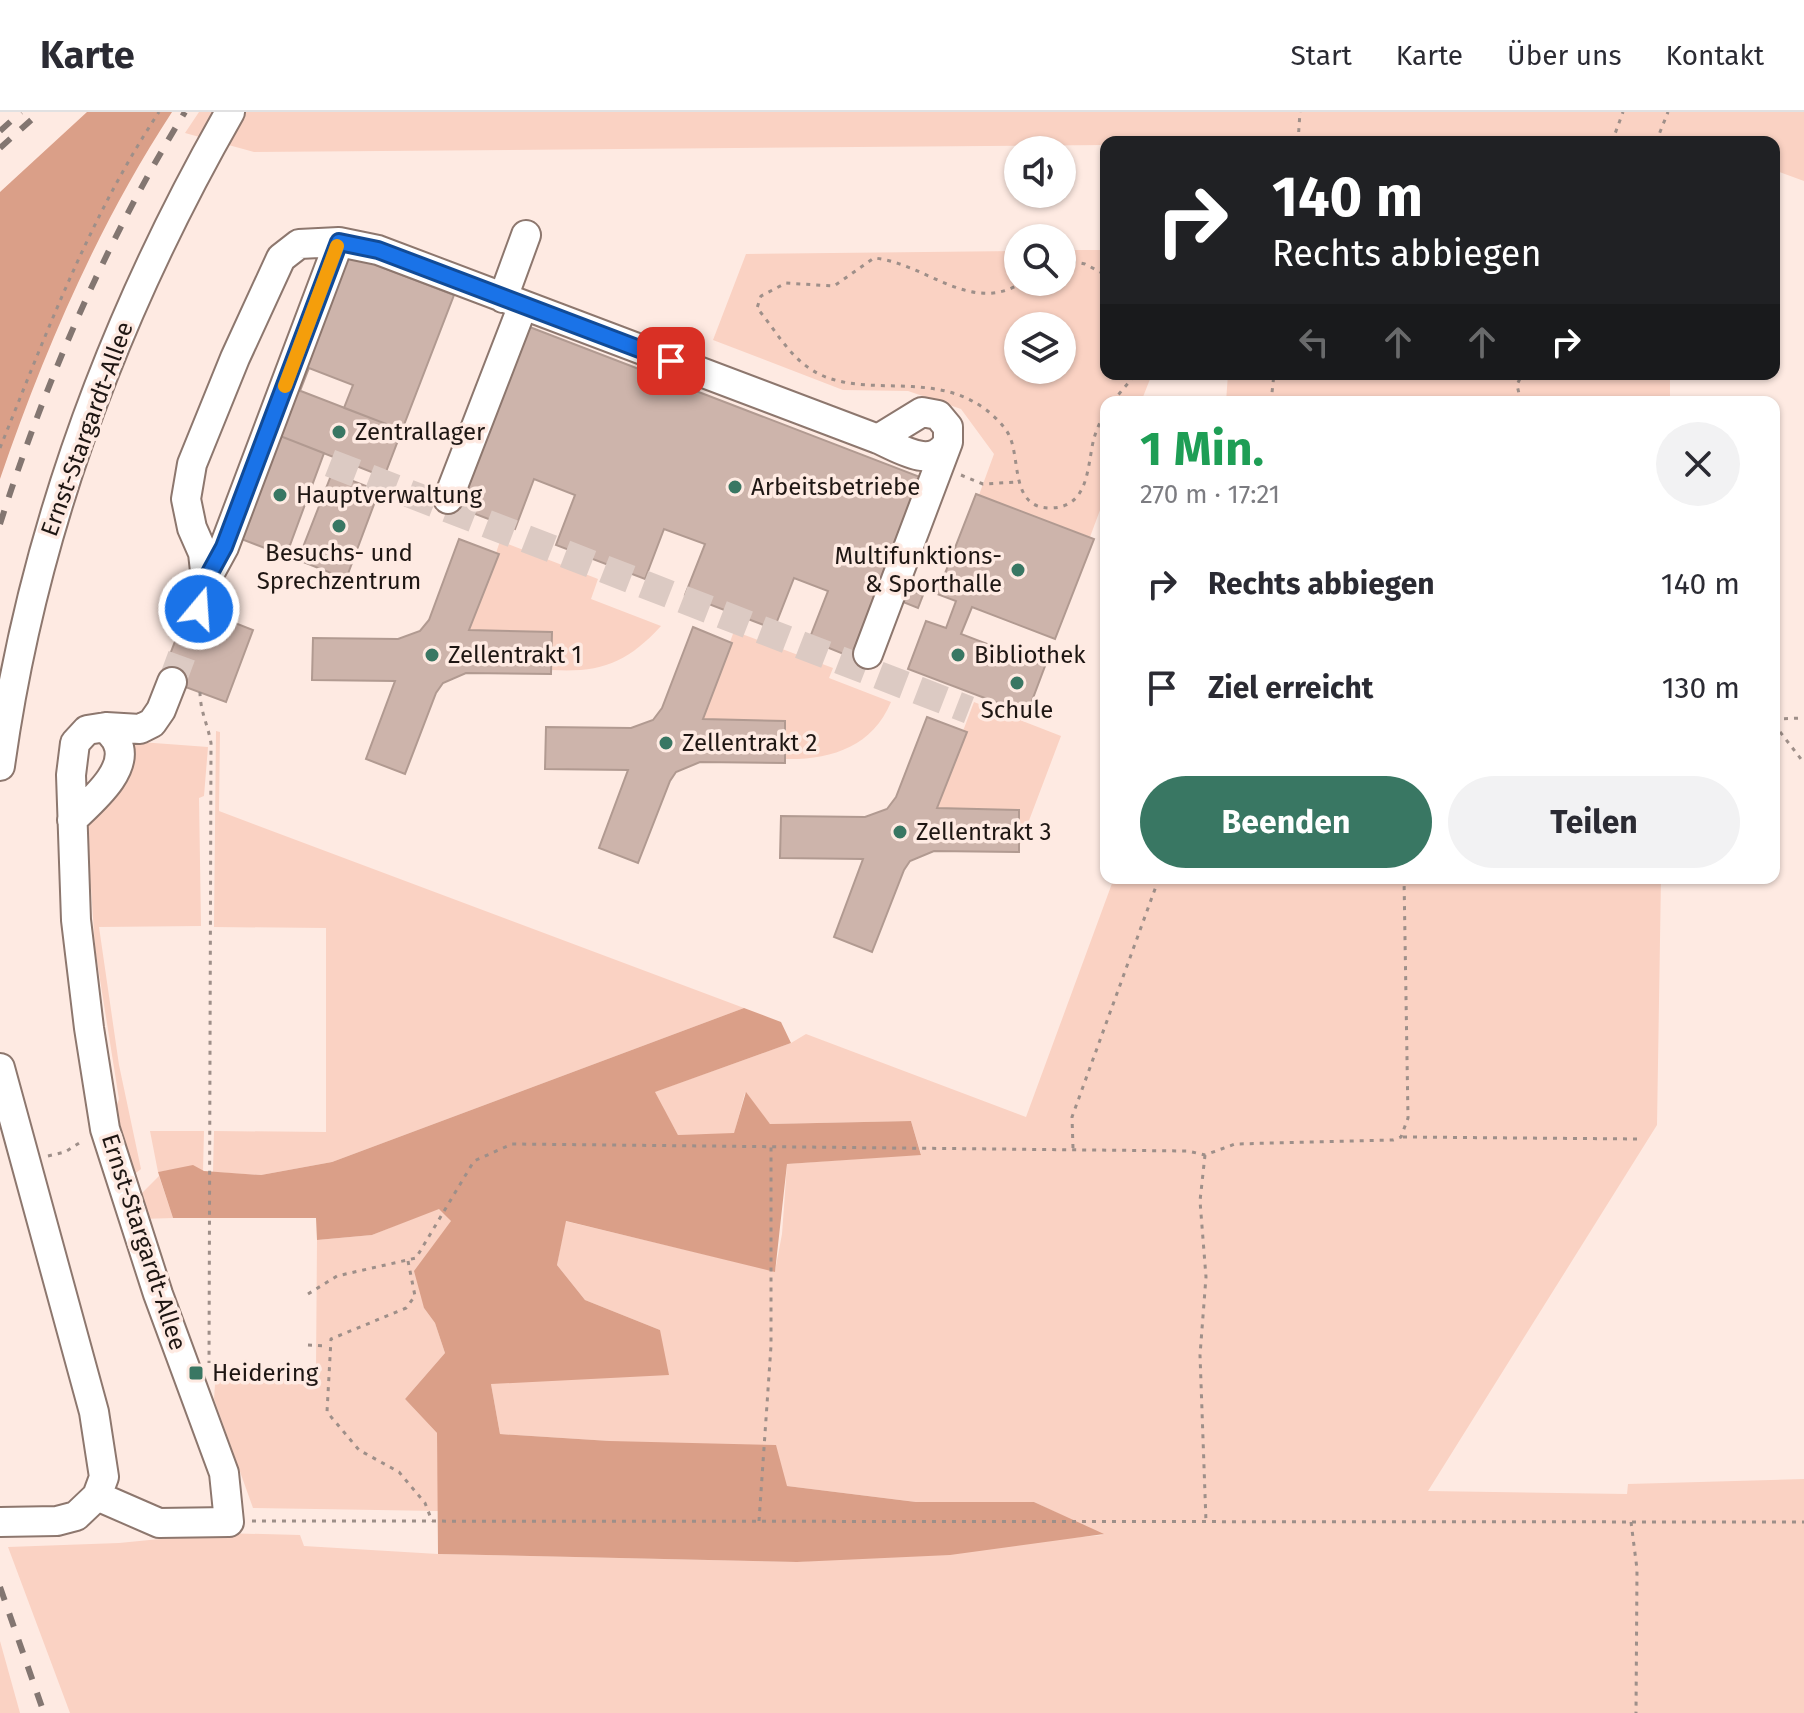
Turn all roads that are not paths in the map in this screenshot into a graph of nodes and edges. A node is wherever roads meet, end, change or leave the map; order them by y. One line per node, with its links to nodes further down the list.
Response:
1 (230, 112): 13 (street, Ernst-Stargardt-Allee)
2 (526, 235): 4 (street)
3 (339, 242): 4 (street); 8 (street); 8 (street)
4 (513, 301): 5 (street); 7 (street)
5 (878, 439): 6 (street); 6 (street)
6 (943, 455): 10 (street)
7 (448, 499)
8 (206, 580): 9 (street)
9 (199, 609)
10 (868, 654)
11 (172, 682): 12 (street)
12 (106, 727): 14 (street, Ernst-Stargardt-Allee); 14 (street)
13 (0, 766)
14 (72, 820): 16 (street, Ernst-Stargardt-Allee)
15 (0, 1068): 16 (street)
16 (97, 1496): 17 (street)
17 (0, 1522)

